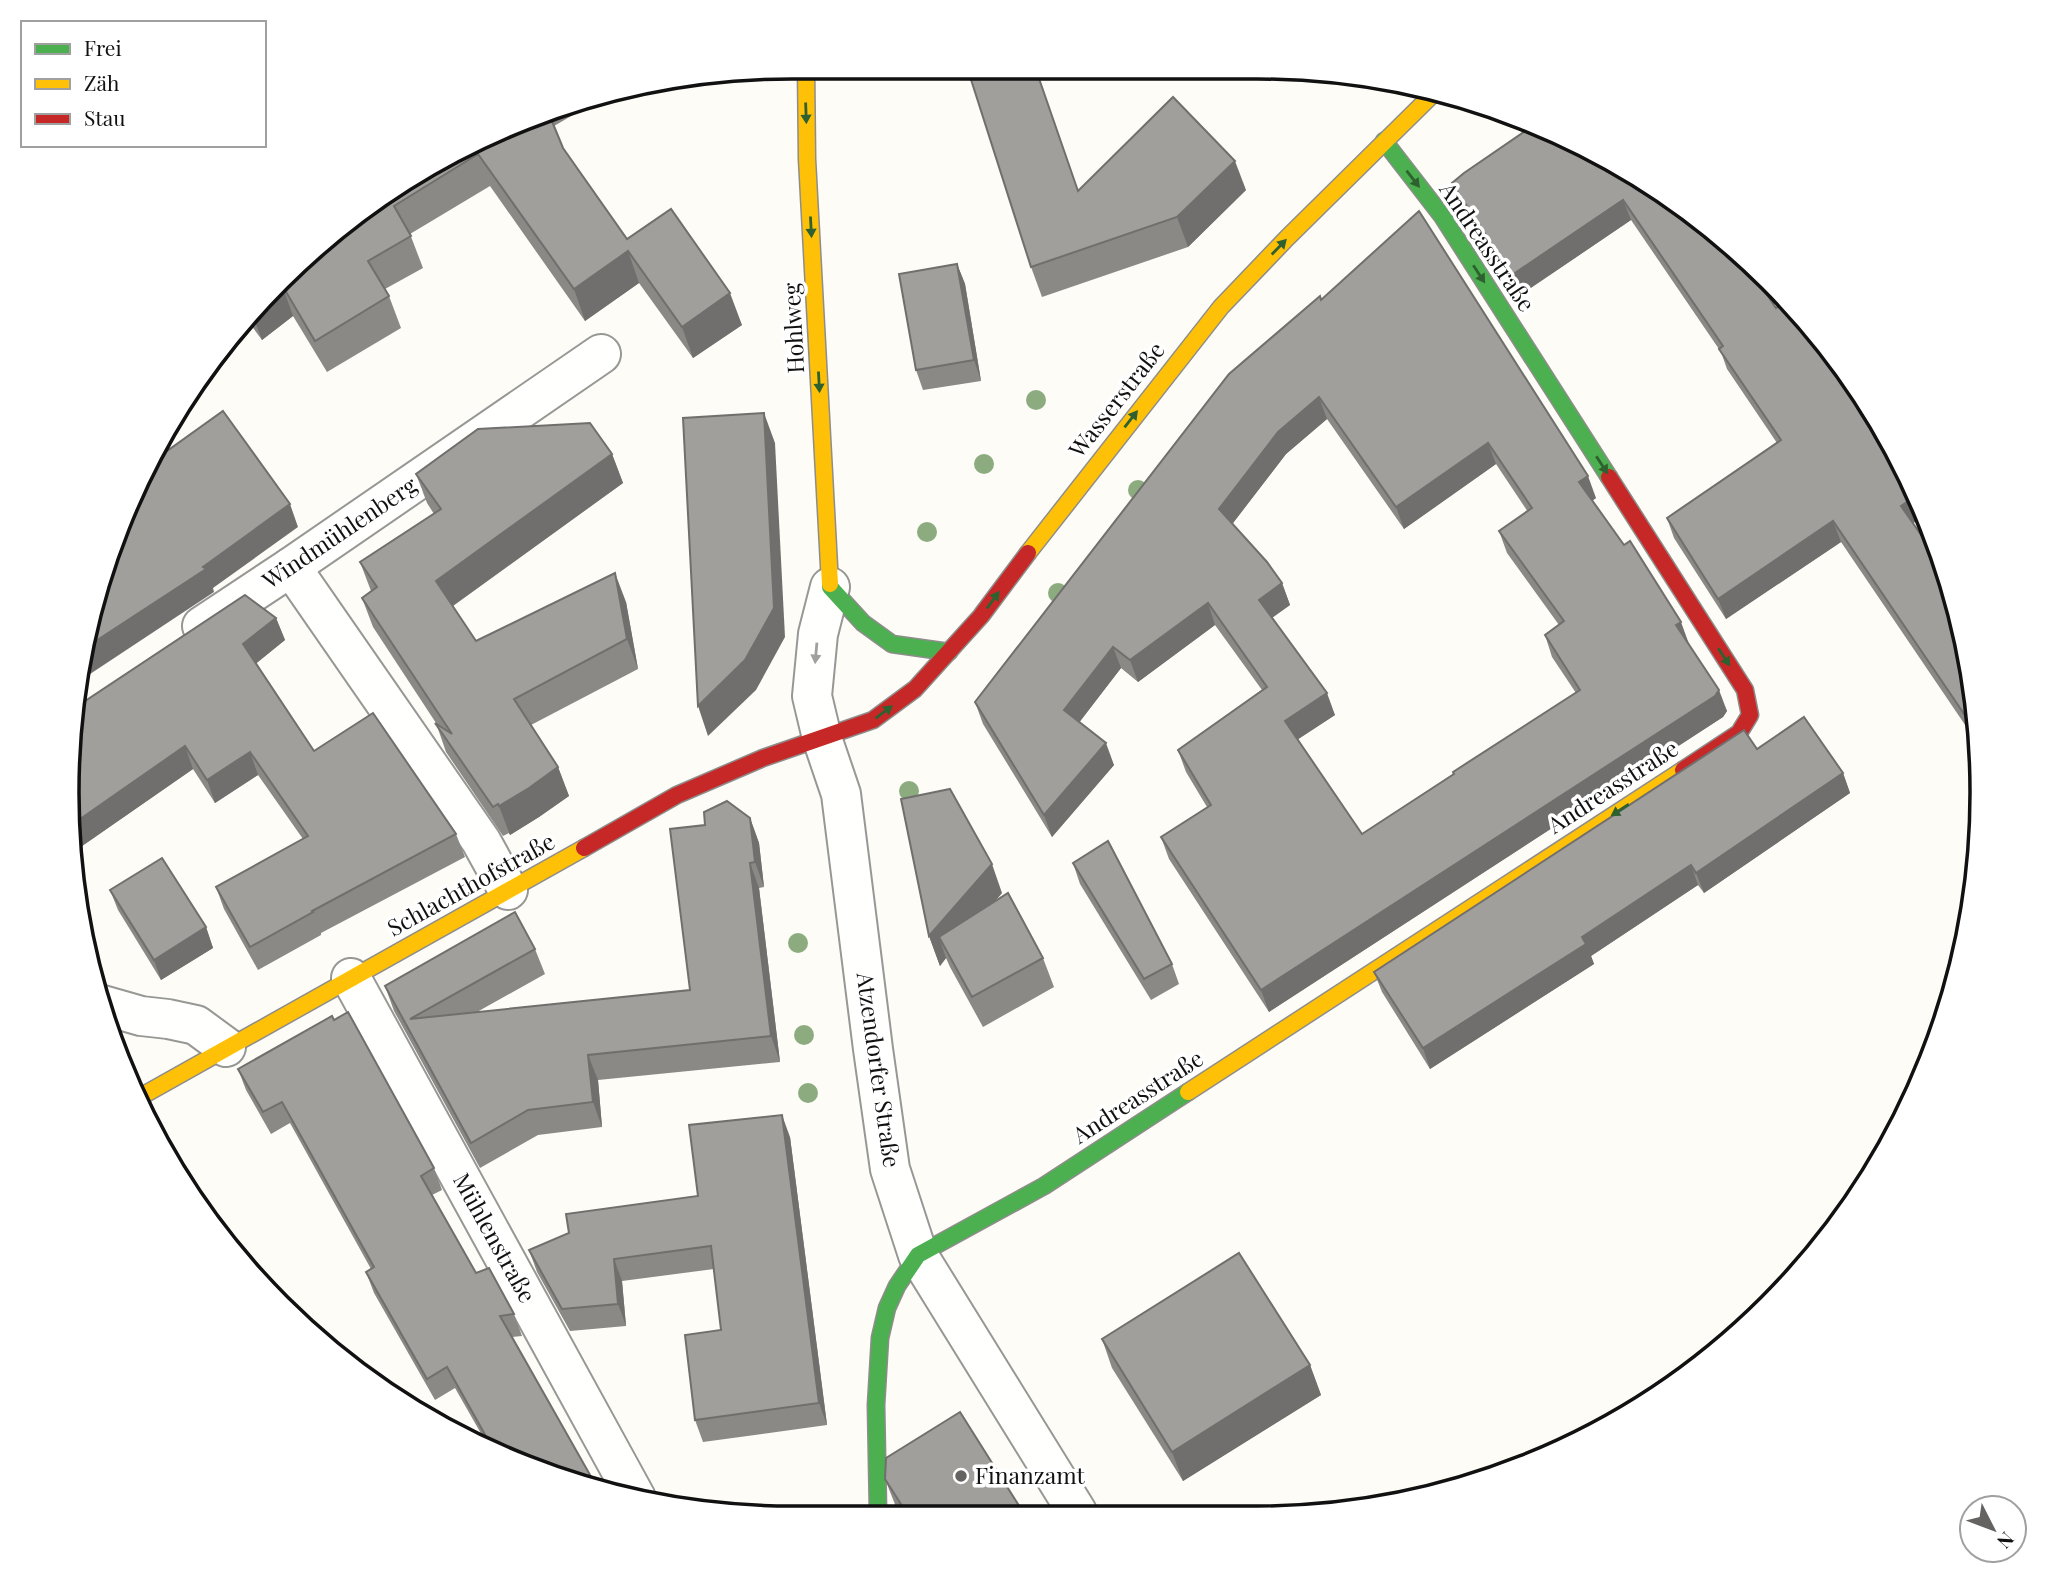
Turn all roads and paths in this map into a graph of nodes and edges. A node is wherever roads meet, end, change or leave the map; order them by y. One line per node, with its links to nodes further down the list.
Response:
1 (806, 79): 6 (street, Hohlweg, one-way to 6)
2 (1427, 100): 3 (street, Wasserstraße)
3 (1384, 142): 8 (street, Wasserstraße, one-way to 3); 15 (street, Andreasstraße, one-way to 15)
4 (601, 354): 5 (street, Windmühlenberg)
5 (291, 567): 7 (street, Windmühlenberg); 10 (street)
6 (830, 587): 8 (street); 9 (street, Atzendorfer Straße, one-way to 9)
7 (179, 641)
8 (949, 652): 9 (street, one-way to 8)
9 (822, 738): 10 (street, Schlachthofstraße); 15 (street, Atzendorfer Straße)
10 (508, 890): 11 (street, Schlachthofstraße)
11 (351, 978): 13 (street, Schlachthofstraße); 16 (street, Mühlenstraße)
12 (113, 1008): 13 (street)
13 (226, 1047): 14 (street, Schlachthofstraße)
14 (146, 1093)
15 (918, 1255): 17 (street); 18 (street, Atzendorfer Straße)
16 (630, 1487)
17 (878, 1506)
18 (1073, 1506)

